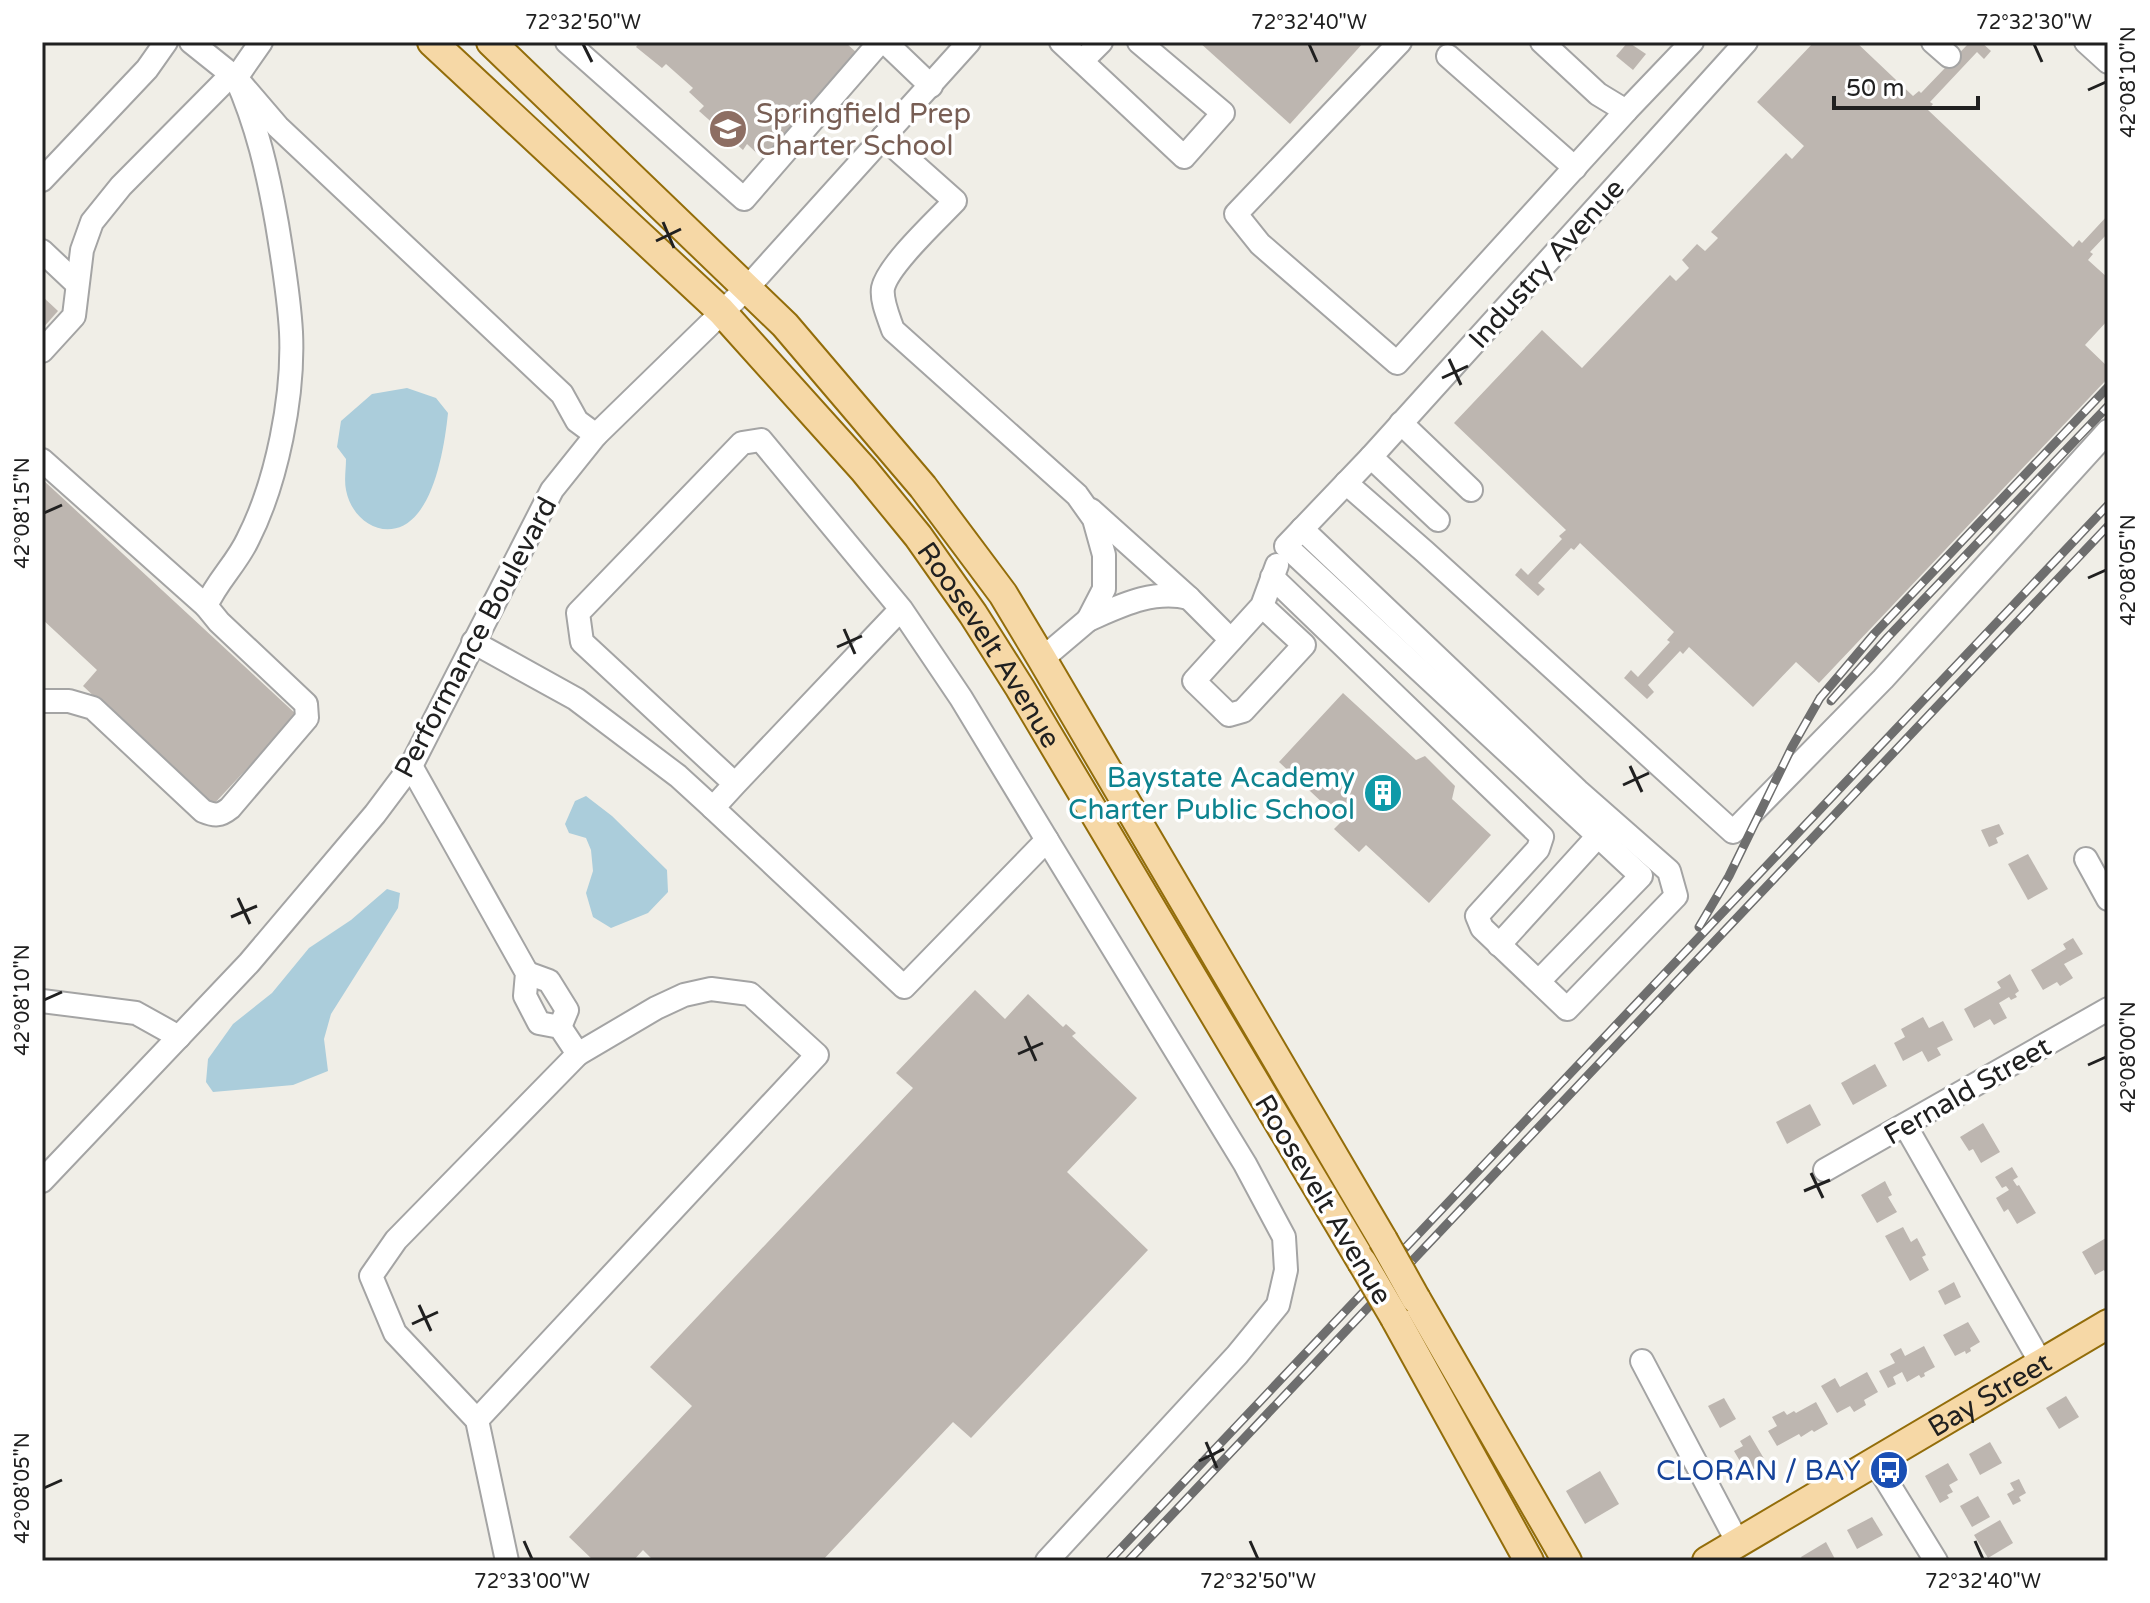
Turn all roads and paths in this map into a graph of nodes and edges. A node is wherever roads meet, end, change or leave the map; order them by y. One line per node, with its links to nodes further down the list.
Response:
1 (166, 42): 25 (street)
2 (191, 42): 20 (street)
3 (261, 42): 20 (street)
4 (432, 42): 29 (main road, Roosevelt Avenue)
5 (491, 42): 28 (main road, Roosevelt Avenue)
6 (567, 42): 7 (street)
7 (883, 42): 21 (street)
8 (969, 42): 21 (street, Performance Boulevard)
9 (1061, 42): 18 (street)
10 (1101, 42): 18 (street)
11 (1139, 42): 18 (street)
12 (1400, 42): 24 (street)
13 (1542, 42): 22 (street)
14 (1692, 42): 22 (street)
15 (1746, 42): 31 (street, Industry Avenue)
16 (2086, 42): 19 (street)
17 (1448, 56): 24 (street)
18 (1082, 61)
19 (2108, 62)
20 (234, 76): 27 (street); 33 (street); 44 (street)
21 (931, 86): 23 (street, Performance Boulevard)
22 (1626, 111): 24 (street)
23 (883, 137): 28 (street, Performance Boulevard); 38 (street)
24 (1575, 168)
25 (42, 180)
26 (42, 251): 27 (street)
27 (77, 284): 30 (street)
28 (748, 287): 29 (street, Performance Boulevard); 50 (main road, Roosevelt Avenue)
29 (721, 311): 33 (street, Performance Boulevard); 76 (main road, Roosevelt Avenue, bridge)
30 (42, 351)
31 (1401, 423): 34 (street, Industry Avenue); 37 (street)
32 (2108, 431): 36 (street)
33 (596, 435): 49 (street, Performance Boulevard)
34 (1371, 457): 36 (street, Industry Avenue); 39 (street)
35 (42, 460): 44 (street)
36 (1346, 483): 40 (street, Industry Avenue)
37 (1471, 490)
38 (1081, 501): 43 (street); 47 (street)
39 (1438, 520)
40 (1302, 529): 41 (street, Industry Avenue); 60 (street)
41 (1286, 546): 42 (street, Industry Avenue); 55 (street)
42 (1272, 577): 45 (street, Industry Avenue); 59 (street)
43 (1189, 598): 47 (street); 48 (street)
44 (206, 606): 51 (street)
45 (1262, 606): 48 (street); 48 (street)
46 (901, 609): 53 (street); 53 (street); 56 (street)
47 (1088, 620): 50 (street)
48 (1231, 640)
49 (473, 642): 52 (street, Performance Boulevard); 54 (street)
50 (1042, 659): 77 (main road, Roosevelt Avenue, bridge)
51 (42, 701)
52 (411, 766): 63 (street, Performance Boulevard); 64 (street)
53 (735, 784): 54 (street)
54 (713, 808): 56 (street)
55 (1598, 836): 59 (street); 60 (street)
56 (1047, 840): 75 (street)
57 (2086, 859): 58 (street)
58 (2108, 899)
59 (1499, 945): 60 (street)
60 (1539, 981)
61 (42, 1001): 63 (street)
62 (2108, 1009): 65 (street, Fernald Street)
63 (179, 1037): 67 (street, Performance Boulevard)
64 (578, 1054): 71 (street); 71 (street)
65 (1905, 1125): 66 (street, Fernald Street); 70 (street)
66 (1825, 1170)
67 (42, 1181)
68 (2108, 1324): 70 (main road, Bay Street)
69 (1642, 1361): 73 (street)
70 (2041, 1363): 72 (main road, Bay Street)
71 (477, 1420): 74 (street)
72 (1875, 1462): 73 (main road, Bay Street); 79 (street)
73 (1738, 1543): 78 (main road, Bay Street)
74 (507, 1561)
75 (1047, 1561)
76 (1529, 1561)
77 (1567, 1561)
78 (1707, 1561)
79 (1936, 1561)

